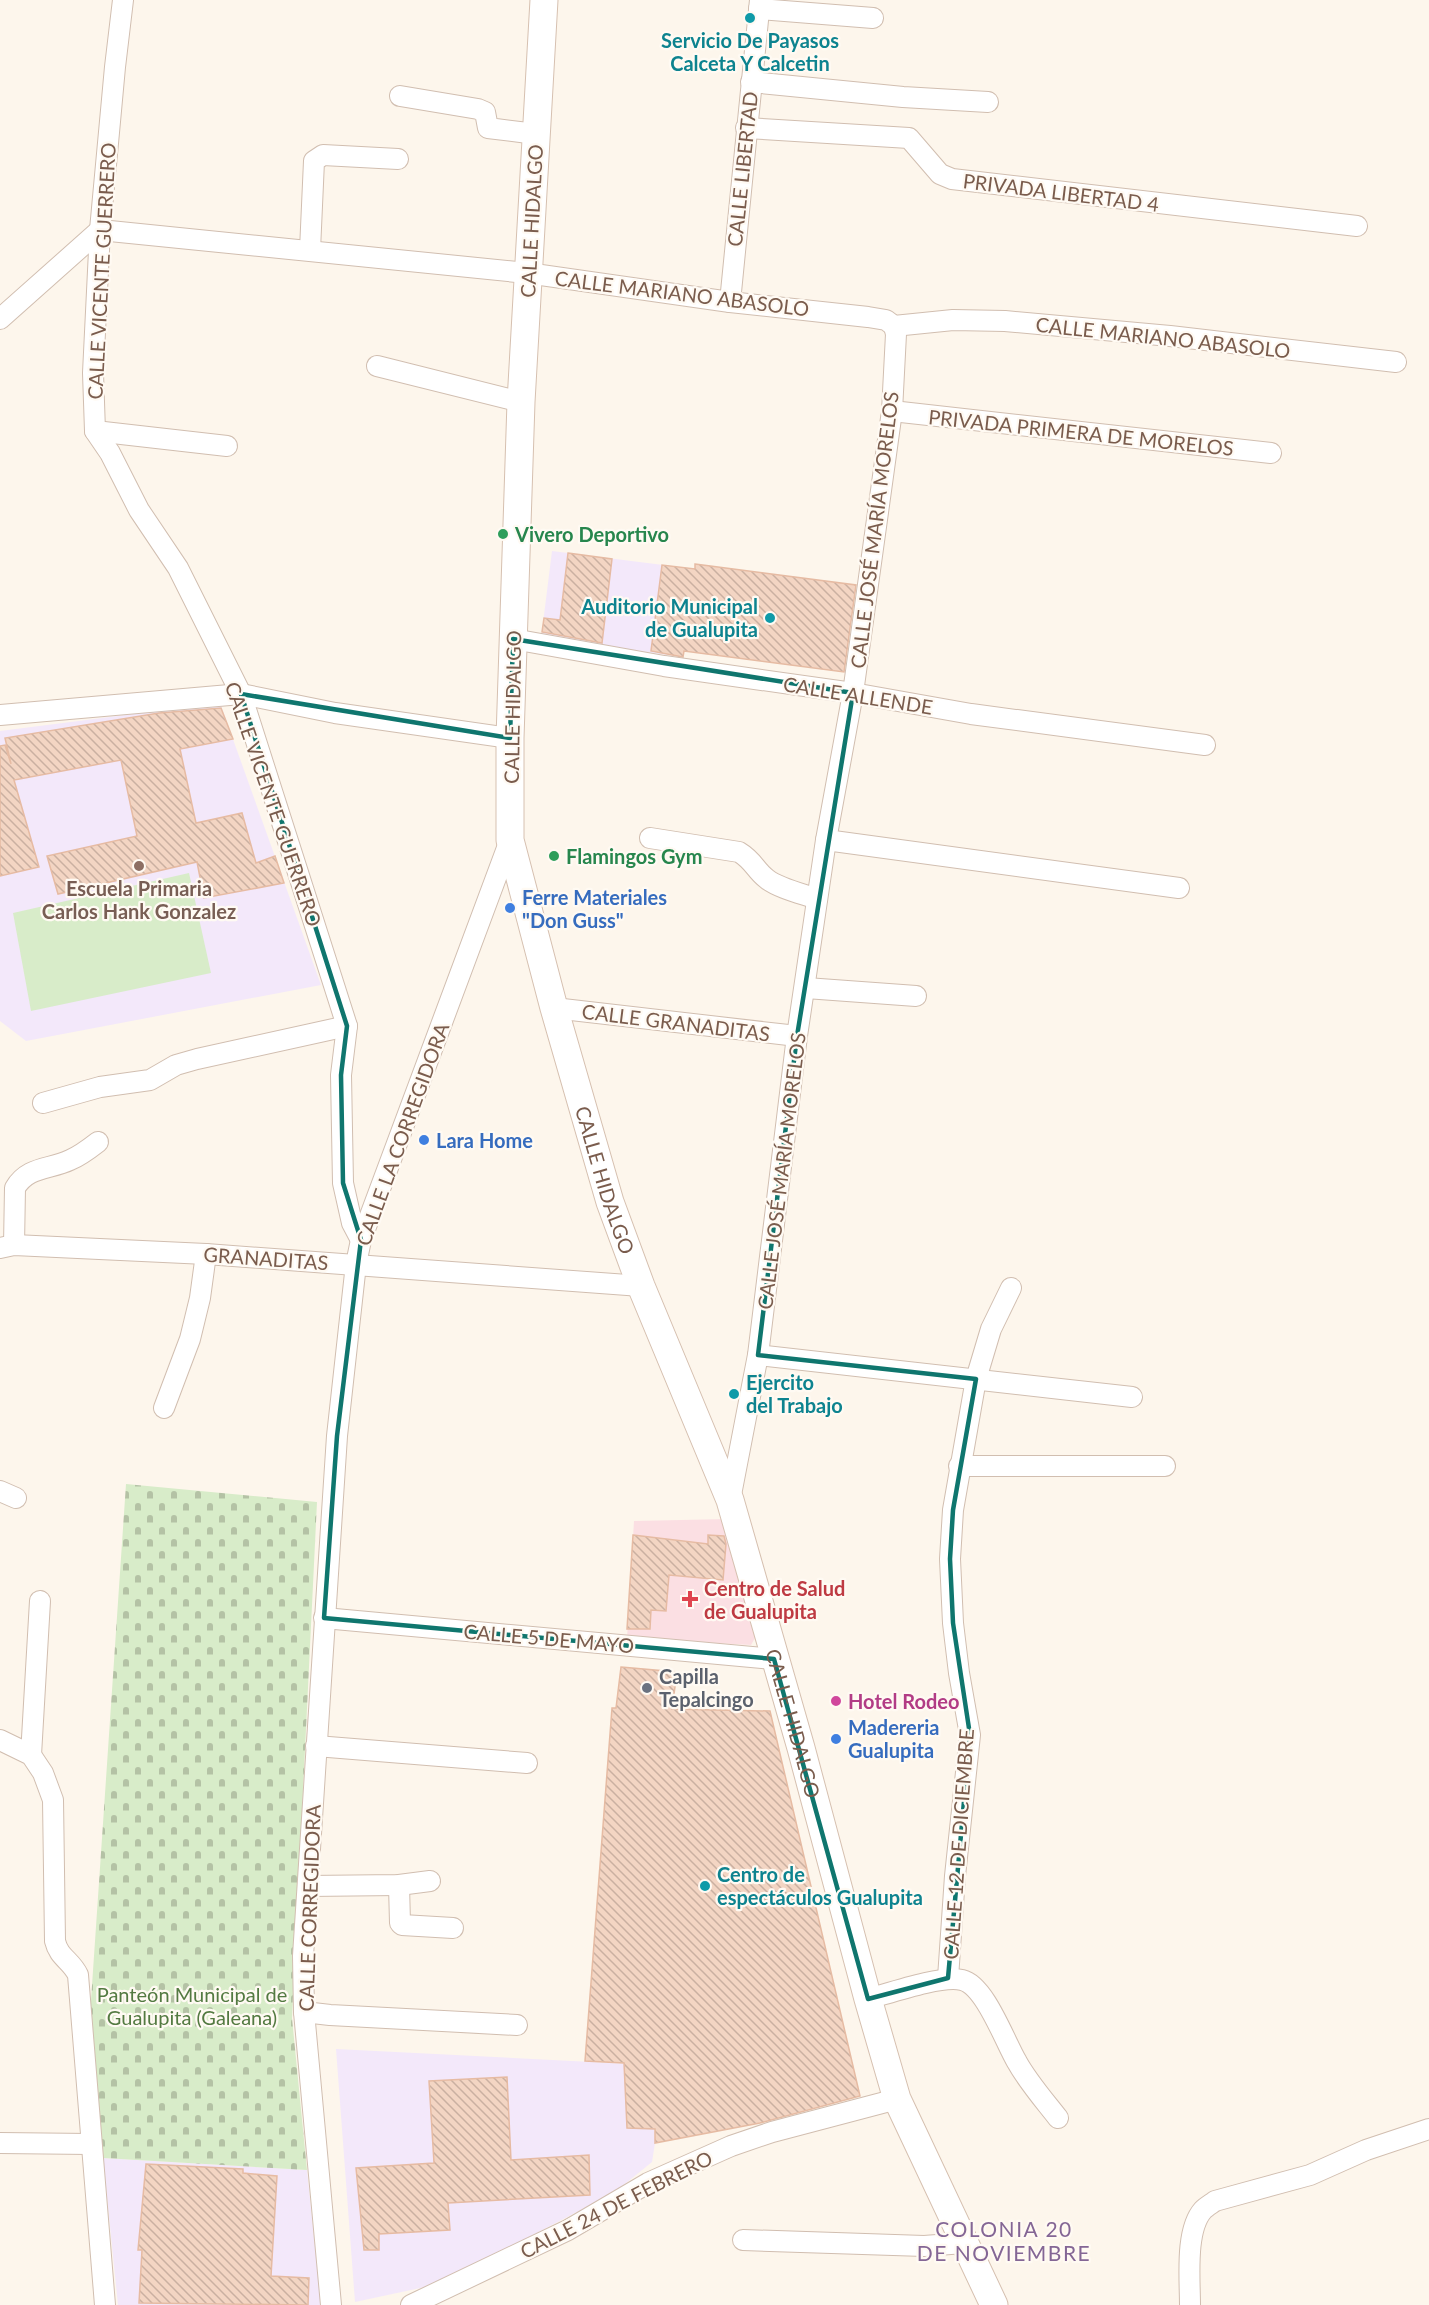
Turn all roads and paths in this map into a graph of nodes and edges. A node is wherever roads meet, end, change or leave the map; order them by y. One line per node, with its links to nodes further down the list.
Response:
1 (123, 0): 12 (street, CALLE VICENTE GUERRERO)
2 (543, 0): 9 (main road, CALLE HIDALGO)
3 (759, 5): 4 (street); 5 (street, CALLE LIBERTAD)
4 (873, 18)
5 (751, 82): 7 (street); 8 (street, CALLE LIBERTAD)
6 (400, 96): 9 (street)
7 (987, 102)
8 (746, 128): 11 (street, PRIVADA LIBERTAD 4); 15 (street, CALLE LIBERTAD)
9 (536, 134): 14 (main road, CALLE HIDALGO)
10 (398, 159): 13 (street)
11 (1357, 226)
12 (100, 230): 13 (street, CALLE MARIANO ABASOLO); 16 (street); 22 (street, CALLE VICENTE GUERRERO)
13 (310, 250): 14 (street, CALLE MARIANO ABASOLO)
14 (527, 273): 15 (street, CALLE MARIANO ABASOLO); 20 (main road, CALLE HIDALGO)
15 (730, 302): 17 (street, CALLE MARIANO ABASOLO)
16 (0, 319)
17 (894, 326): 18 (street, CALLE MARIANO ABASOLO); 21 (street, CALLE JOSÉ MARÍA MORELOS)
18 (1395, 362)
19 (377, 366): 20 (street)
20 (521, 402): 25 (main road, CALLE HIDALGO)
21 (892, 411): 24 (street, PRIVADA PRIMERA DE MORELOS); 26 (street, CALLE JOSÉ MARÍA MORELOS)
22 (95, 431): 23 (street); 27 (street, CALLE VICENTE GUERRERO)
23 (227, 446)
24 (1270, 453)
25 (513, 639): 26 (street, CALLE ALLENDE); 29 (main road, CALLE HIDALGO)
26 (853, 693): 30 (street, CALLE ALLENDE); 33 (street, CALLE JOSÉ MARÍA MORELOS)
27 (241, 694): 28 (street); 29 (street); 39 (street, CALLE VICENTE GUERRERO)
28 (0, 715)
29 (510, 738): 32 (main road, CALLE HIDALGO)
30 (1205, 745)
31 (650, 838): 35 (street)
32 (510, 840): 38 (main road, CALLE HIDALGO); 43 (street, CALLE LA CORREGIDORA)
33 (826, 840): 34 (street); 35 (street, CALLE JOSÉ MARÍA MORELOS)
34 (1179, 888)
35 (817, 899): 36 (street, CALLE JOSÉ MARÍA MORELOS)
36 (806, 988): 37 (street); 40 (street, CALLE JOSÉ MARÍA MORELOS)
37 (916, 996)
38 (554, 1008): 40 (street, CALLE GRANADITAS); 47 (main road, CALLE HIDALGO)
39 (347, 1026): 41 (street); 43 (street, CALLE VICENTE GUERRERO)
40 (797, 1036): 49 (street, CALLE JOSÉ MARÍA MORELOS)
41 (43, 1103)
42 (98, 1142): 44 (street)
43 (361, 1240): 46 (street, CALLE LA CORREGIDORA)
44 (7, 1247): 45 (street, GRANADITAS)
45 (206, 1254): 46 (street, GRANADITAS); 52 (street)
46 (356, 1264): 47 (street, GRANADITAS); 57 (street, CALLE LA CORREGIDORA)
47 (641, 1286): 55 (main road, CALLE HIDALGO)
48 (1011, 1288): 50 (street, CALLE 12 DE DICIEMBRE)
49 (758, 1355): 50 (street); 55 (street, CALLE JOSÉ MARÍA MORELOS)
50 (976, 1378): 51 (street); 53 (street, CALLE 12 DE DICIEMBRE)
51 (1132, 1397)
52 (164, 1408)
53 (959, 1466): 54 (street); 67 (street, CALLE 12 DE DICIEMBRE)
54 (1165, 1466)
55 (730, 1500): 58 (main road, CALLE HIDALGO)
56 (40, 1601): 61 (street)
57 (324, 1618): 58 (street, CALLE 5 DE MAYO); 60 (street, CALLE CORREGIDORA)
58 (774, 1659): 68 (main road, CALLE HIDALGO)
59 (0, 1740): 61 (street)
60 (316, 1746): 62 (street); 65 (street, CALLE CORREGIDORA)
61 (31, 1755): 75 (street)
62 (527, 1763)
63 (430, 1881): 64 (street)
64 (399, 1885): 65 (street); 66 (street)
65 (308, 1886): 69 (street, CALLE CORREGIDORA)
66 (453, 1928)
67 (948, 1978): 68 (street); 72 (street)
68 (868, 1999): 71 (main road, CALLE HIDALGO)
69 (304, 2012): 70 (street); 79 (street, CALLE CORREGIDORA)
70 (518, 2025)
71 (897, 2099): 77 (main road, CALLE HIDALGO); 80 (street, CALLE 24 DE FEBRERO)
72 (1058, 2118)
73 (1429, 2129): 82 (street)
74 (0, 2143): 75 (street)
75 (90, 2144): 78 (street)
76 (743, 2240): 77 (street)
77 (964, 2243): 81 (main road, CALLE HIDALGO)
78 (105, 2305)
79 (331, 2305)
80 (411, 2305)
81 (994, 2305)
82 (1190, 2305)

